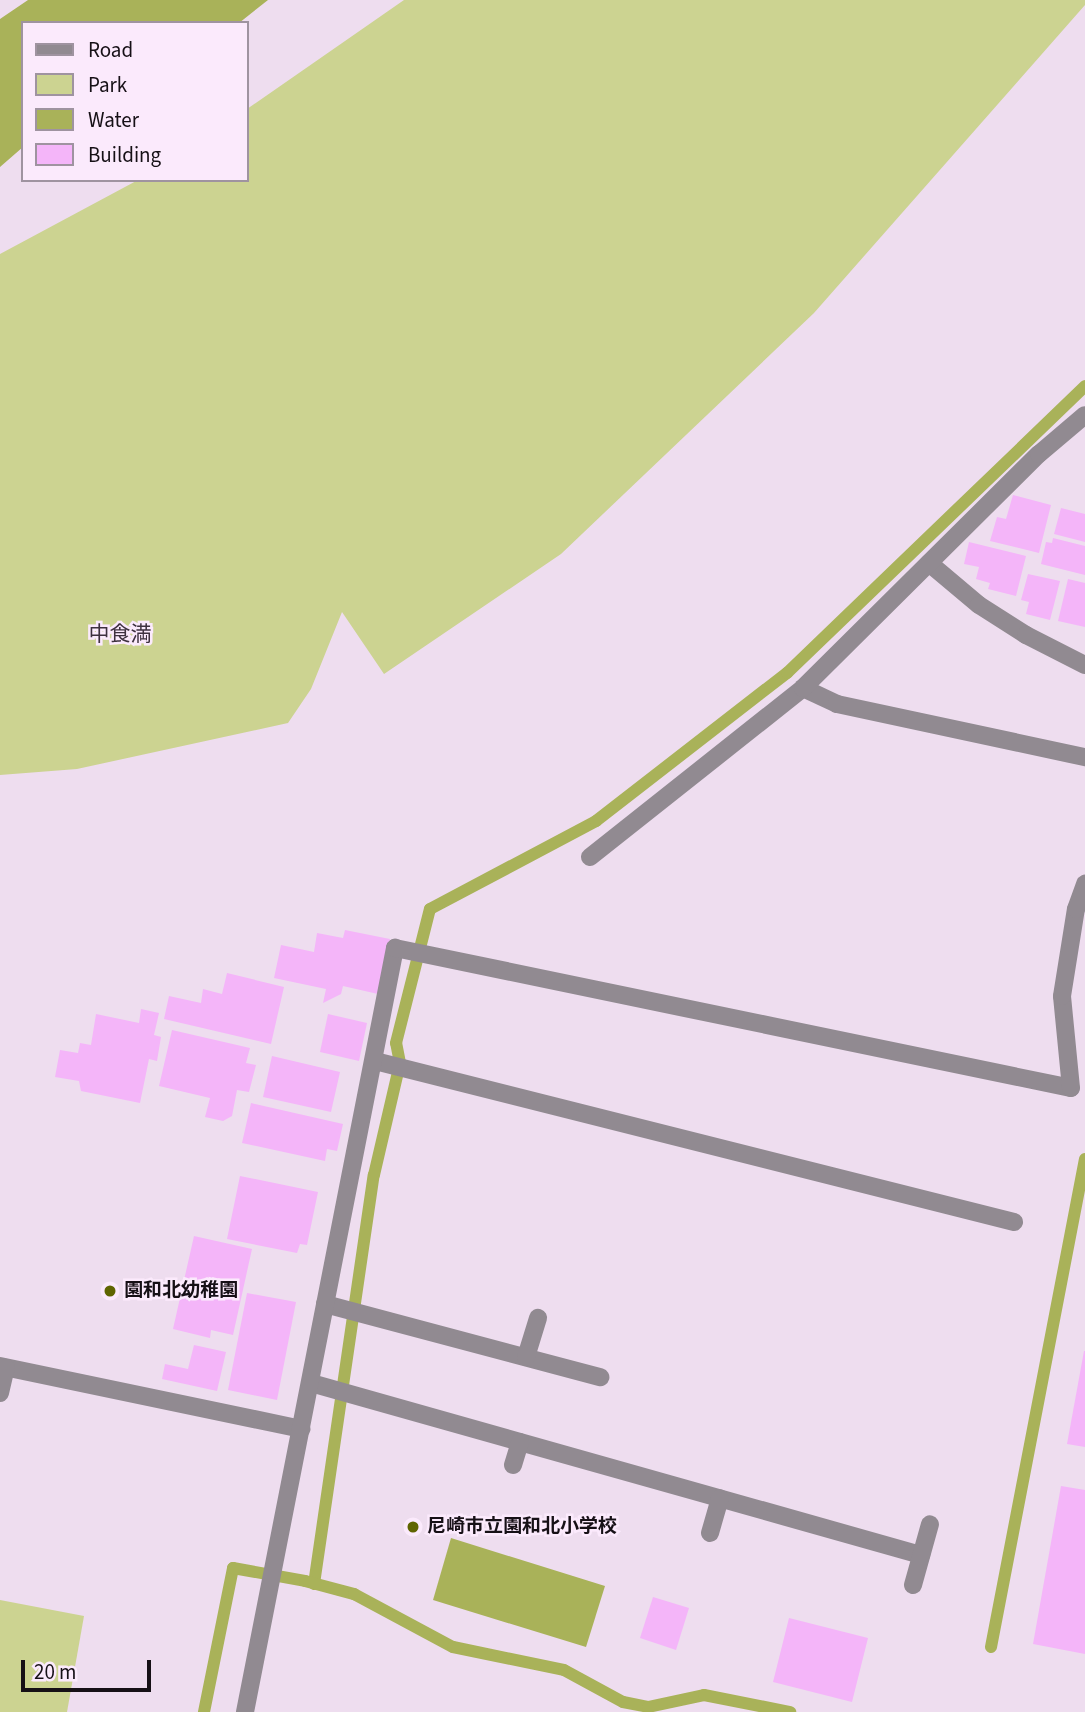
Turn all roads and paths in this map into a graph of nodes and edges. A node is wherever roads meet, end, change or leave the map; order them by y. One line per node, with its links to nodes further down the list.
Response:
1 (1085, 415): 2 (street)
2 (929, 563): 3 (street); 4 (street)
3 (1085, 665)
4 (803, 688): 5 (street); 6 (street)
5 (1085, 757)
6 (590, 857)
7 (1085, 884): 8 (street)
8 (375, 1061): 9 (street); 10 (street)
9 (1014, 1222)
10 (325, 1304): 12 (street); 15 (street)
11 (538, 1318): 12 (street)
12 (526, 1357): 14 (street)
13 (3, 1367): 16 (street); 17 (street)
14 (600, 1377)
15 (311, 1382): 17 (street); 18 (street)
16 (0, 1393)
17 (301, 1429): 25 (street)
18 (520, 1442): 19 (street); 20 (street)
19 (513, 1465)
20 (720, 1498): 22 (street); 23 (street)
21 (930, 1524): 23 (street)
22 (710, 1533)
23 (921, 1555): 24 (street)
24 (913, 1585)
25 (245, 1712)

